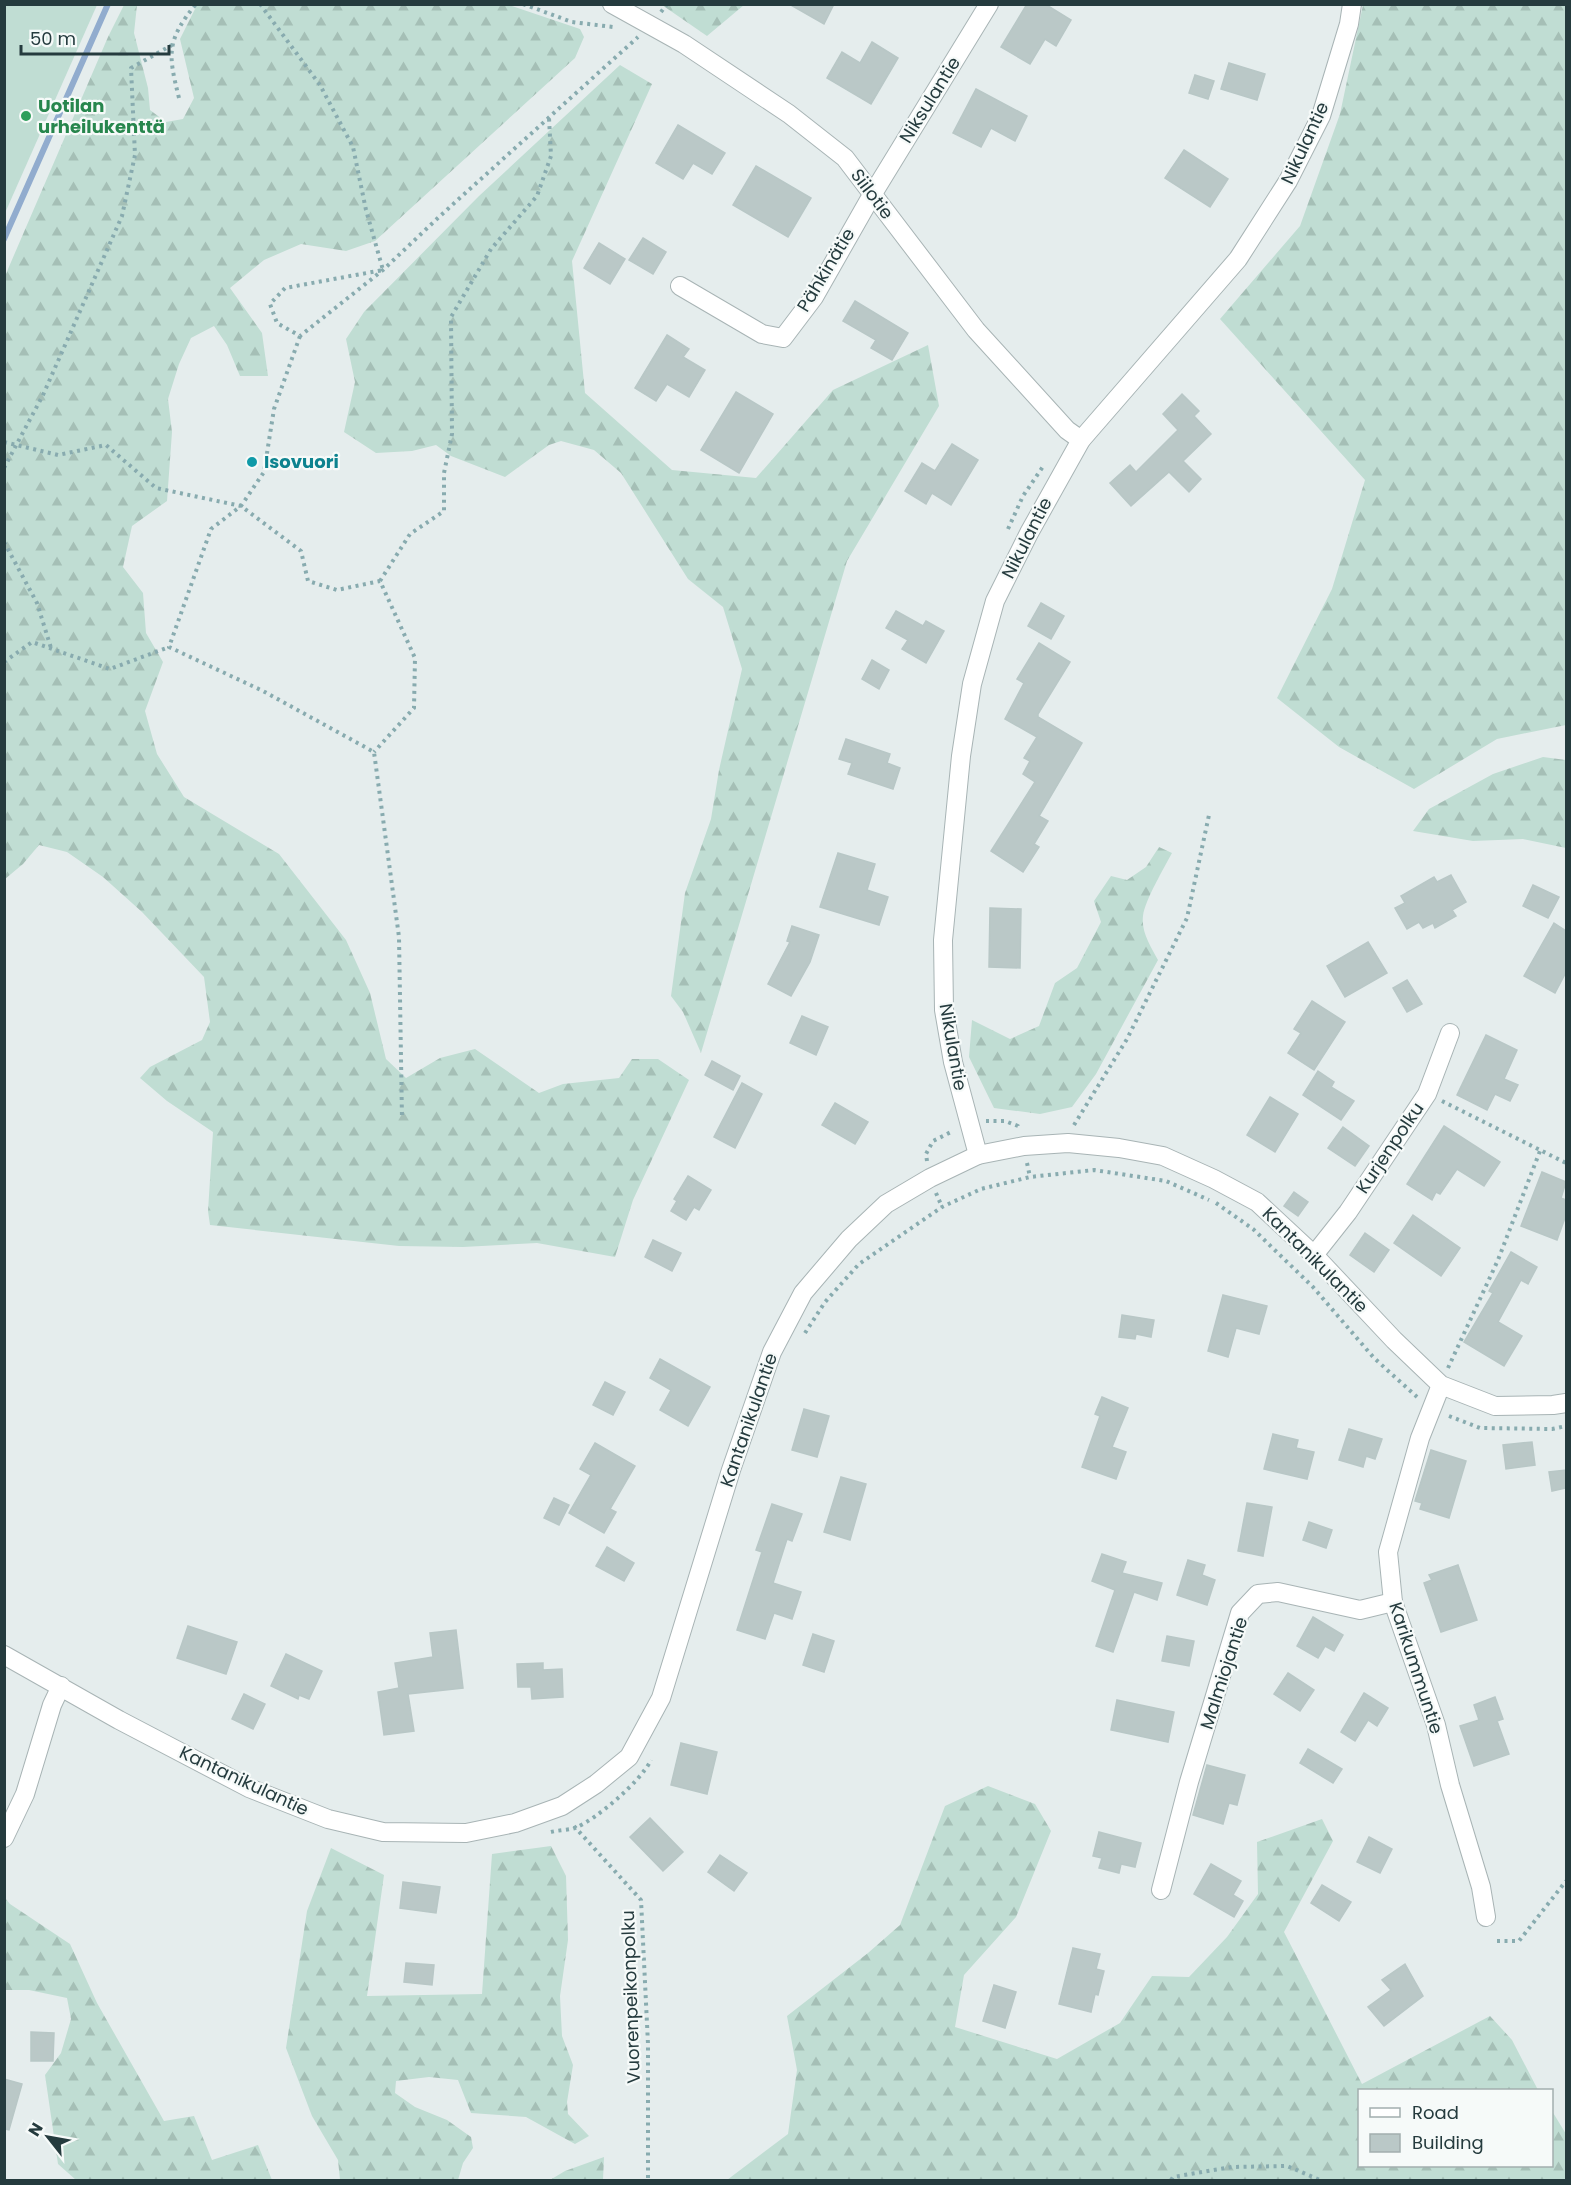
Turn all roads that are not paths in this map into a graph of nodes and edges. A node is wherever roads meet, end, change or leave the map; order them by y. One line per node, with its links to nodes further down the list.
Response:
1 (612, 4): 4 (street, Siilotie)
2 (989, 4): 4 (street, Niksulantie)
3 (1352, 4): 6 (street, Nikulantie)
4 (872, 195): 5 (street, Pähkinätie); 6 (street, Siilotie)
5 (680, 286)
6 (1081, 440): 8 (street, Nikulantie)
7 (1449, 1033): 9 (street, Kurjenpolku)
8 (978, 1155): 9 (street, Kantanikulantie); 14 (street, Kantanikulantie)
9 (1314, 1255): 10 (street, Kantanikulantie)
10 (1441, 1385): 11 (street, Kantanikulantie); 12 (street, Karikummuntie)
11 (1566, 1403)
12 (1394, 1602): 16 (street, Malmiojantie); 17 (street, Karikummuntie)
13 (4, 1655): 14 (street, Kantanikulantie)
14 (61, 1686): 15 (street)
15 (4, 1838)
16 (1161, 1890)
17 (1486, 1917)

